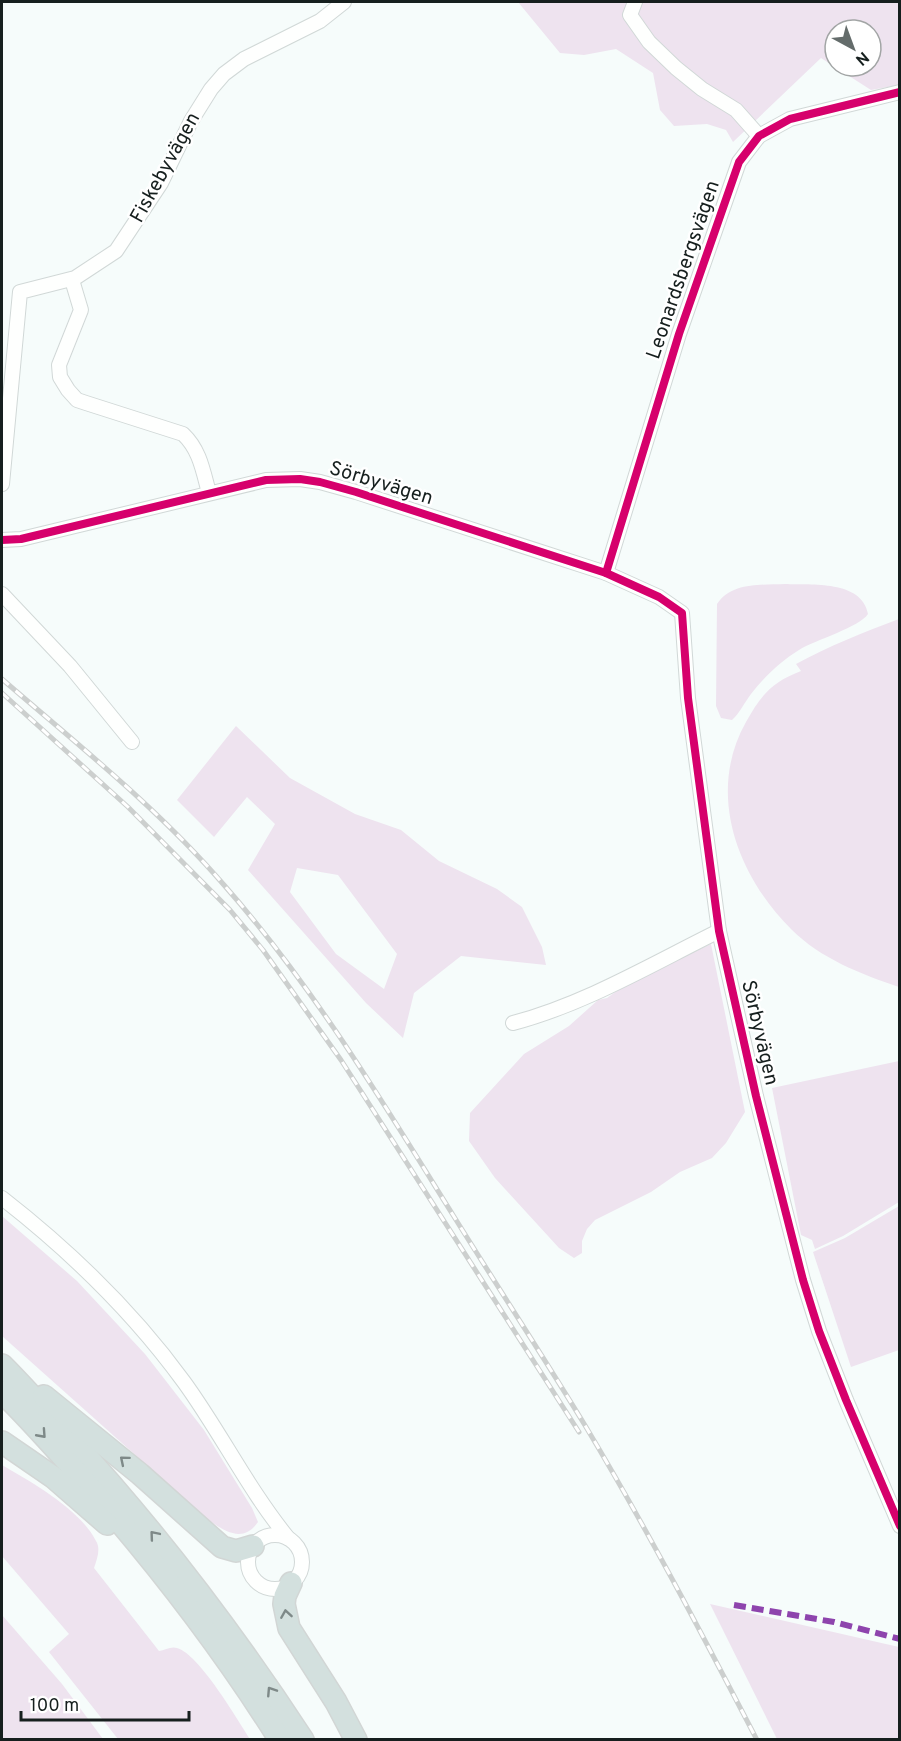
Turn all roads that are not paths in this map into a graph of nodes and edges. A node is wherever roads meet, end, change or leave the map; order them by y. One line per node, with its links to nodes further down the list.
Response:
1 (344, 2): 5 (street, Fiskebyvägen)
2 (628, 9): 4 (street)
3 (900, 92): 4 (street, Leonardsbergsvägen)
4 (759, 136): 9 (street, Leonardsbergsvägen)
5 (72, 279): 6 (street, Fiskebyvägen); 7 (street)
6 (2, 484)
7 (209, 493): 8 (street, Sörbyvägen); 9 (street, Sörbyvägen)
8 (2, 540)
9 (607, 568): 12 (street, Sörbyvägen)
10 (2, 594): 11 (street)
11 (132, 742)
12 (719, 931): 13 (street); 19 (street, Sörbyvägen)
13 (513, 1023)
14 (2, 1198): 18 (street)
15 (2, 1364): 21 (highway, one-way to 15); 25 (highway, one-way to 15)
16 (2, 1392): 22 (highway, one-way to 22)
17 (2, 1442): 22 (highway)
18 (254, 1492): 20 (street); 21 (street)
19 (900, 1526)
20 (288, 1538): 21 (street); 23 (street)
21 (258, 1541): 23 (street)
22 (164, 1577): 24 (highway)
23 (291, 1583): 26 (highway, one-way to 23)
24 (280, 1740)
25 (303, 1740)
26 (356, 1740)

